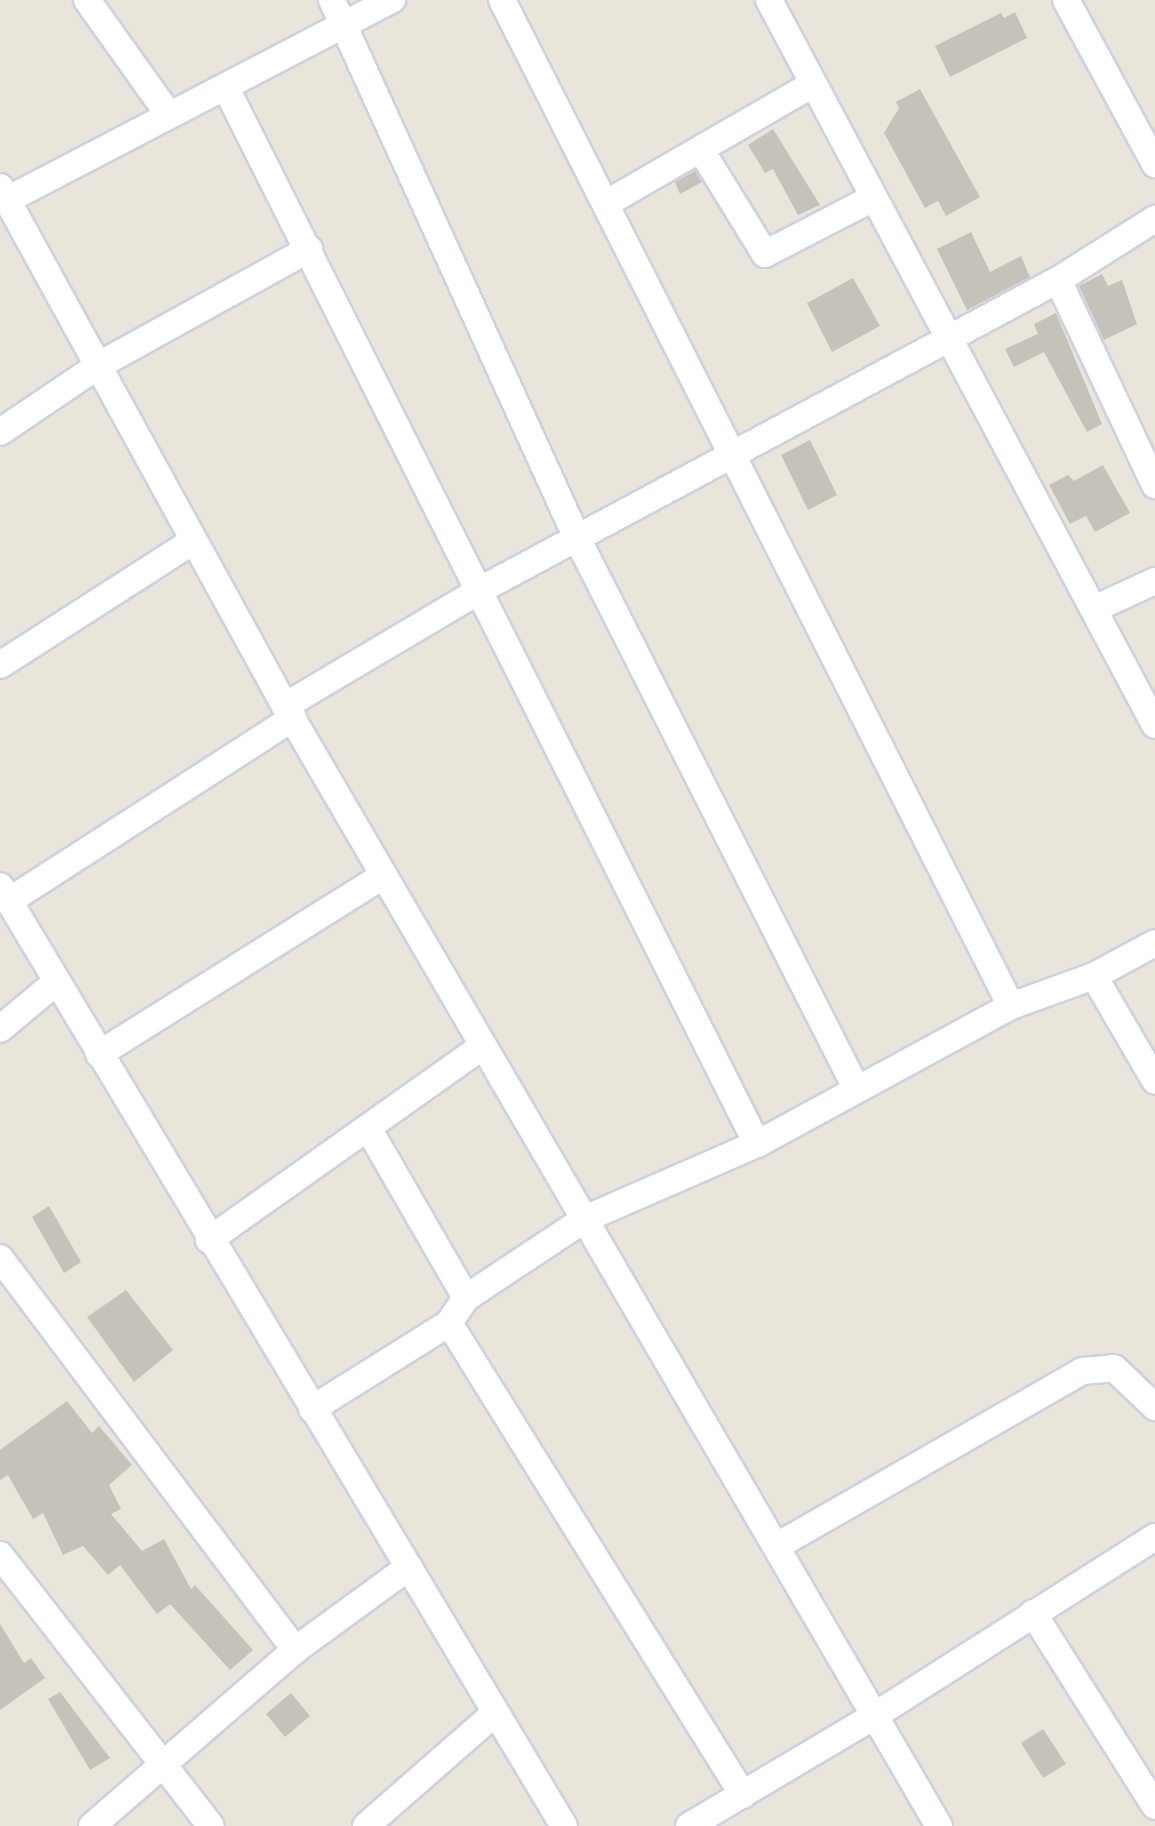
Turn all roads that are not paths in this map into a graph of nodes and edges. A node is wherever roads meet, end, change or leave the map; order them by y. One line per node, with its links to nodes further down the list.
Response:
1 (87, 0): 10 (street)
2 (332, 0): 7 (street)
3 (392, 0): 7 (street)
4 (502, 0): 15 (street)
5 (769, 0): 8 (street)
6 (1066, 0): 12 (street)
7 (344, 24): 9 (street); 24 (street)
8 (813, 84): 11 (street); 14 (street)
9 (227, 90): 10 (street); 17 (street)
10 (169, 115): 13 (street)
11 (701, 150): 14 (street); 15 (street)
12 (1155, 164)
13 (4, 193): 20 (street)
14 (873, 198): 19 (street)
15 (607, 203): 22 (street)
16 (1155, 219): 18 (street)
17 (309, 249): 20 (street); 27 (street)
18 (1058, 280): 19 (street); 23 (street)
19 (946, 337): 22 (street); 28 (street)
20 (101, 364): 21 (street); 25 (street)
21 (0, 432)
22 (733, 455): 24 (street); 37 (street)
23 (1155, 485)
24 (577, 538): 27 (street); 42 (street)
25 (193, 541): 29 (street); 30 (street)
26 (1155, 581): 28 (street)
27 (480, 590): 30 (street); 44 (street)
28 (1094, 609): 31 (street)
29 (0, 665)
30 (289, 712): 32 (street); 33 (street)
31 (1155, 725)
32 (383, 876): 39 (street); 40 (street)
33 (5, 893): 36 (street)
34 (1155, 943): 35 (street)
35 (1094, 976): 37 (street); 41 (street)
36 (55, 983): 38 (street); 40 (street)
37 (1011, 1006): 42 (street)
38 (0, 1029)
39 (482, 1047): 43 (street); 45 (street)
40 (99, 1054): 46 (street)
41 (1155, 1081)
42 (856, 1088): 44 (street)
43 (368, 1128): 46 (street); 48 (street)
44 (757, 1144): 45 (street)
45 (585, 1219): 48 (street); 53 (street)
46 (209, 1240): 51 (street)
47 (0, 1258): 57 (street)
48 (466, 1298): 49 (street)
49 (449, 1323): 51 (street); 61 (street)
50 (1155, 1407): 53 (street)
51 (312, 1409): 55 (street)
52 (1155, 1537): 56 (street)
53 (777, 1546): 59 (street)
54 (0, 1555): 60 (street)
55 (409, 1567): 57 (street); 58 (street)
56 (1033, 1613): 59 (street); 62 (street)
57 (295, 1650): 60 (street)
58 (493, 1715): 66 (street); 67 (street)
59 (874, 1716): 61 (street); 68 (street)
60 (162, 1761): 64 (street); 65 (street)
61 (743, 1795): 63 (street)
62 (1155, 1806)
63 (703, 1822)
64 (92, 1826)
65 (211, 1826)
66 (366, 1826)
67 (564, 1826)
68 (939, 1826)

